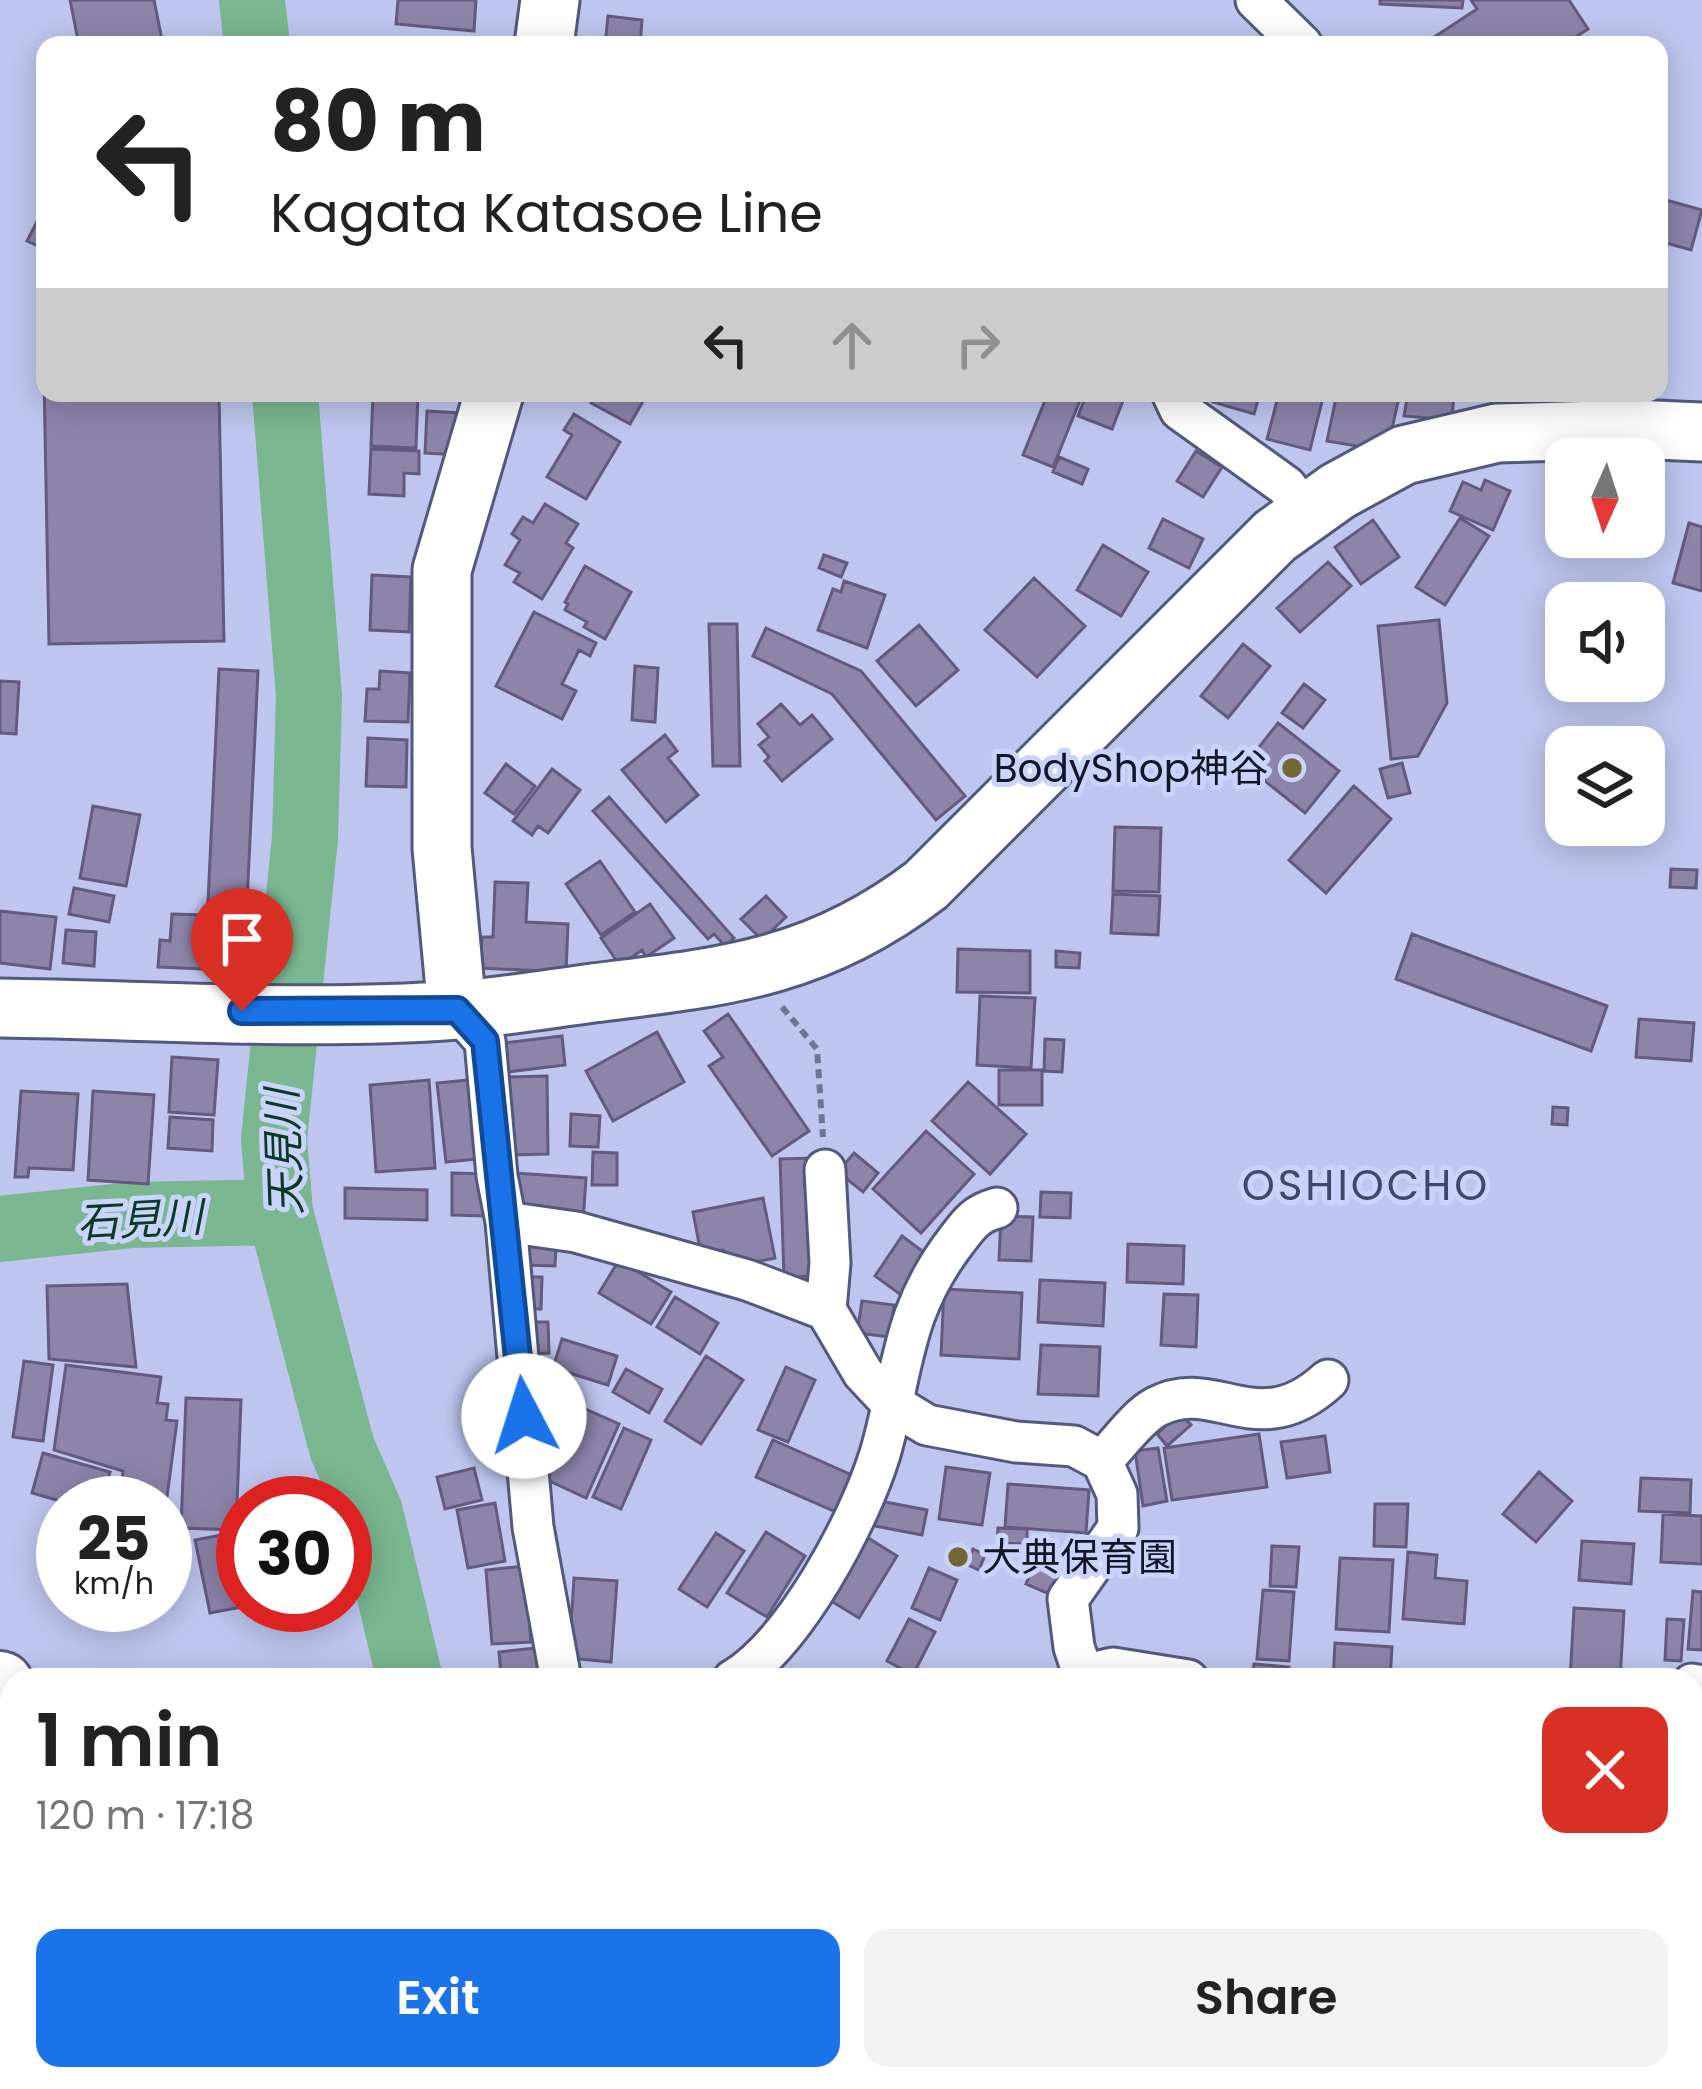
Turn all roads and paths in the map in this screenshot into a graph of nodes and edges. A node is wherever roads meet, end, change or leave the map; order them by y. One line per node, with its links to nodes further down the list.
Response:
1 (550, 0): 3 (street)
2 (1256, 0): 4 (street)
3 (545, 36)
4 (1293, 36)
5 (491, 402): 12 (street)
6 (1176, 402): 9 (street)
7 (1509, 413): 8 (street); 9 (street)
8 (1702, 432)
9 (1307, 514): 10 (street)
10 (754, 970): 12 (street); 13 (path)
11 (0, 1008): 12 (street)
12 (457, 1010): 15 (street)
13 (826, 1170): 16 (street)
14 (997, 1208): 18 (street)
15 (506, 1222): 16 (street); 20 (street)
16 (826, 1310): 18 (street)
17 (1328, 1380): 19 (street)
18 (891, 1403): 19 (street); 21 (street)
19 (1102, 1461): 22 (street)
20 (559, 1668)
21 (748, 1668)
22 (1081, 1668)

